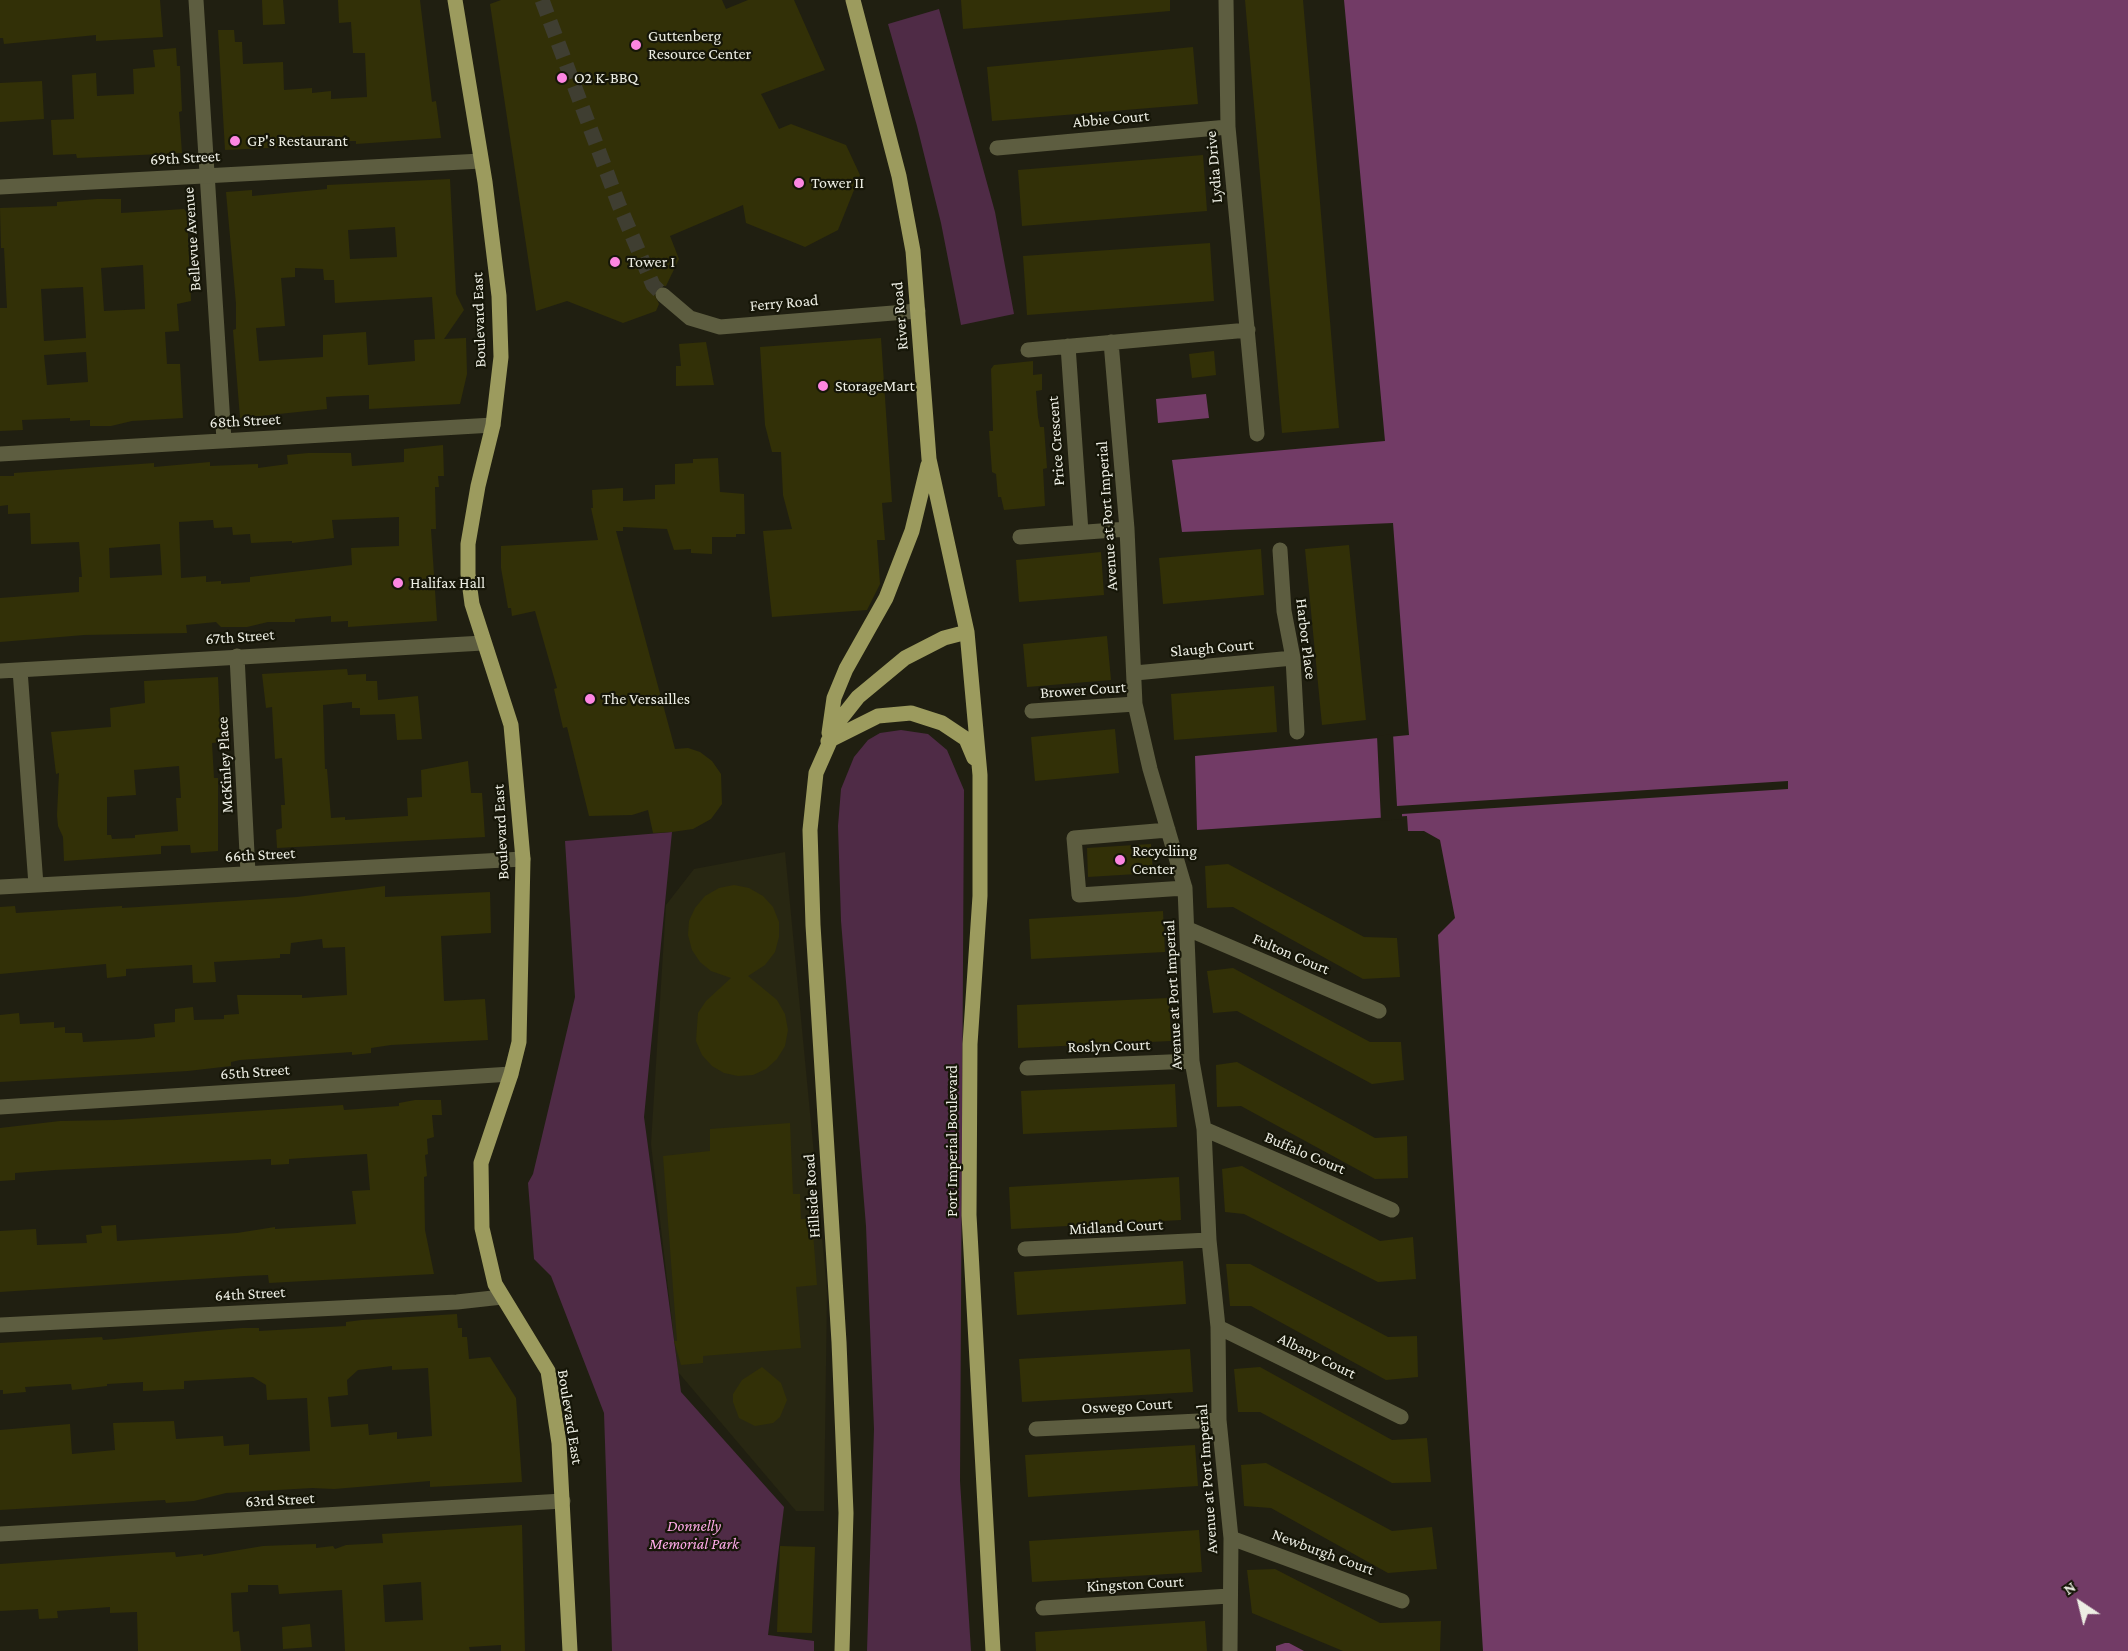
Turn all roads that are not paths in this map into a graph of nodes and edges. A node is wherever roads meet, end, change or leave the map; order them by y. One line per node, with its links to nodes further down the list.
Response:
1 (195, 0): 8 (street, Bellevue Avenue)
2 (455, 0): 7 (main road, Boulevard East)
3 (853, 0): 11 (main road, River Road)
4 (1226, 0): 5 (street, Lydia Drive)
5 (1228, 127): 6 (street, Abbie Court); 12 (street, Lydia Drive)
6 (997, 148)
7 (481, 161): 8 (street, 69th Street); 16 (main road, Boulevard East)
8 (206, 175): 9 (street, 69th Street); 18 (street, Bellevue Avenue)
9 (0, 187)
10 (663, 295): 11 (street, Ferry Road)
11 (918, 311): 20 (main road, River Road)
12 (1248, 330): 13 (street); 17 (street, Lydia Drive)
13 (1111, 342): 14 (street); 21 (street, Avenue at Port Imperial)
14 (1068, 346): 15 (street); 22 (street, Price Crescent)
15 (1028, 350)
16 (493, 425): 18 (street, 68th Street); 26 (main road, Boulevard East)
17 (1257, 434)
18 (224, 440): 19 (street, 68th Street)
19 (0, 454)
20 (929, 459): 25 (main road, River Road); 35 (main road)
21 (1127, 529): 22 (street); 31 (street, Avenue at Port Imperial)
22 (1081, 532): 23 (street)
23 (1020, 537)
24 (1280, 550): 28 (street, Harbor Place)
25 (967, 632): 35 (main road); 36 (main road, Port Imperial Boulevard)
26 (483, 642): 27 (street, 67th Street); 38 (main road, Boulevard East)
27 (237, 656): 29 (street, 67th Street); 39 (street, McKinley Place)
28 (1293, 658): 31 (street, Slaugh Court); 34 (street, Harbor Place)
29 (20, 670): 30 (street, 67th Street); 40 (street)
30 (0, 671)
31 (1135, 673): 32 (street, Avenue at Port Imperial)
32 (1135, 704): 33 (street, Brower Court); 37 (street, Avenue at Port Imperial)
33 (1032, 711)
34 (1297, 732)
35 (828, 742): 36 (main road); 66 (main road, Hillside Road)
36 (980, 775): 67 (main road, Port Imperial Boulevard)
37 (1168, 830): 42 (street, Avenue at Port Imperial); 42 (street)
38 (523, 859): 39 (street, 66th Street); 47 (main road, Boulevard East)
39 (248, 873): 40 (street, 66th Street)
40 (36, 885): 41 (street, 66th Street)
41 (0, 887)
42 (1185, 888): 43 (street, Avenue at Port Imperial)
43 (1188, 929): 44 (street, Fulton Court); 45 (street, Avenue at Port Imperial)
44 (1379, 1011)
45 (1192, 1061): 46 (street, Roslyn Court); 49 (street, Avenue at Port Imperial)
46 (1027, 1068)
47 (511, 1074): 48 (street, 65th Street); 53 (main road, Boulevard East)
48 (0, 1107)
49 (1204, 1129): 50 (street, Buffalo Court); 51 (street, Avenue at Port Imperial)
50 (1392, 1210)
51 (1209, 1240): 52 (street, Midland Court); 55 (street, Avenue at Port Imperial)
52 (1025, 1249)
53 (502, 1297): 54 (street, 64th Street); 59 (main road, Boulevard East)
54 (0, 1325)
55 (1218, 1327): 56 (street, Albany Court); 57 (street, Avenue at Port Imperial)
56 (1401, 1417)
57 (1219, 1420): 58 (street, Oswego Court); 61 (street, Avenue at Port Imperial)
58 (1036, 1429)
59 (563, 1501): 60 (street, 63rd Street); 65 (main road, Boulevard East)
60 (0, 1534)
61 (1231, 1538): 62 (street, Avenue at Port Imperial); 63 (street, Newburgh Court)
62 (1229, 1596): 64 (street, Kingston Court); 68 (street, Avenue at Port Imperial)
63 (1402, 1601)
64 (1042, 1608)
65 (570, 1651)
66 (843, 1651)
67 (993, 1651)
68 (1230, 1651)

